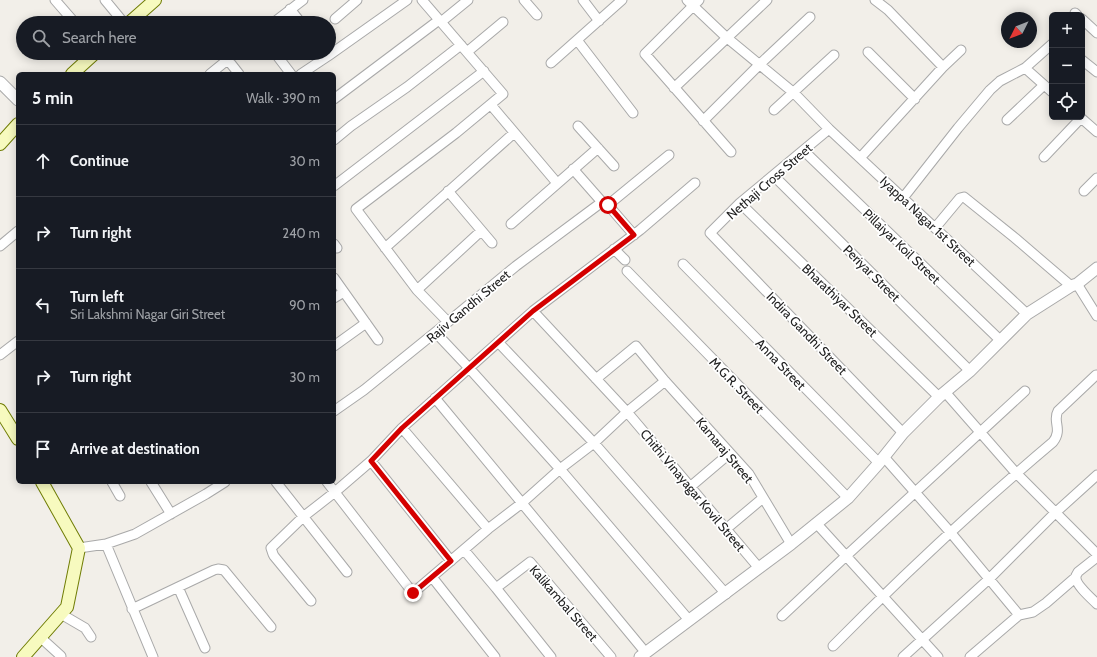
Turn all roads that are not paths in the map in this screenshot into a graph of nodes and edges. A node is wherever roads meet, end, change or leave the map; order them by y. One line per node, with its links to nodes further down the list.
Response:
1 (55, 0): 17 (street)
2 (105, 0): 18 (street)
3 (155, 0): 19 (main road)
4 (303, 0): 15 (street)
5 (357, 0): 23 (street)
6 (407, 0): 33 (street)
7 (422, 0): 24 (street)
8 (468, 0): 24 (street)
9 (524, 0): 16 (street)
10 (583, 0): 25 (street)
11 (622, 0): 25 (street)
12 (767, 0): 29 (street)
13 (875, 0): 44 (street)
14 (693, 2): 29 (street, Iyappa Nagar 1st Street); 55 (street)
15 (290, 9): 20 (street); 21 (street)
16 (536, 15)
17 (69, 16)
18 (118, 16)
19 (137, 16)
20 (282, 16)
21 (296, 16)
22 (810, 17): 43 (street)
23 (336, 18)
24 (440, 21): 32 (street); 59 (street)
25 (599, 21): 30 (street)
26 (503, 22): 32 (street)
27 (1085, 22): 28 (street)
28 (1097, 33)
29 (726, 37): 43 (street, Iyappa Nagar 1st Street); 55 (street)
30 (577, 40): 42 (street); 63 (street)
31 (1049, 47): 45 (street)
32 (464, 48): 46 (street); 73 (street)
33 (336, 49)
34 (961, 50): 44 (street)
35 (868, 52): 60 (street)
36 (834, 55): 57 (street)
37 (87, 60): 47 (main road)
38 (228, 60): 48 (street); 49 (street)
39 (280, 60): 50 (street)
40 (320, 60): 51 (street)
41 (1085, 62): 52 (street)
42 (551, 63)
43 (759, 65): 57 (street, Iyappa Nagar 1st Street); 67 (street)
44 (943, 67): 60 (street)
45 (1025, 68): 54 (street); 90 (street)
46 (484, 70): 61 (street); 87 (street)
47 (74, 72)
48 (213, 72)
49 (237, 72)
50 (289, 72)
51 (304, 72)
52 (1097, 72)
53 (0, 82): 58 (street)
54 (1044, 85): 56 (street); 64 (street)
55 (674, 88): 67 (street)
56 (1049, 89)
57 (794, 93): 62 (street); 70 (street, Iyappa Nagar 1st Street)
58 (16, 98)
59 (336, 98)
60 (915, 99): 80 (street)
61 (491, 105): 72 (street); 101 (street)
62 (774, 110)
63 (633, 113)
64 (1007, 120)
65 (1078, 120): 79 (street)
66 (1084, 120): 71 (street)
67 (703, 122): 77 (street)
68 (16, 126): 74 (main road)
69 (578, 126): 75 (street)
70 (829, 129): 76 (street, Nethaji Cross Street); 80 (street, Iyappa Nagar 1st Street)
71 (1097, 132)
72 (514, 133): 85 (street); 89 (street)
73 (336, 138)
74 (0, 144)
75 (598, 148): 81 (street); 82 (street)
76 (804, 151): 83 (street, Nethaji Cross Street); 119 (street, Pillaiyar Koil Street)
77 (731, 152)
78 (669, 155): 92 (street, Rajiv Gandhi Street)
79 (1044, 157)
80 (860, 158): 90 (street, Iyappa Nagar 1st Street)
81 (614, 166)
82 (574, 169): 85 (street); 92 (street)
83 (774, 176): 91 (street, Nethaji Cross Street); 125 (street, Periyar Street)
84 (1097, 178): 88 (street)
85 (557, 183): 93 (street)
86 (695, 183): 98 (street)
87 (336, 184)
88 (1084, 190)
89 (448, 191): 95 (street); 101 (street)
90 (903, 198): 94 (street, Iyappa Nagar 1st Street)
91 (740, 203): 97 (street, Nethaji Cross Street); 130 (street, Bharathiyar Street)
92 (605, 204): 98 (street); 115 (street, Rajiv Gandhi Street)
93 (511, 224)
94 (935, 228): 108 (street); 113 (street, Iyappa Nagar 1st Street)
95 (481, 231): 99 (street); 109 (street)
96 (16, 233): 100 (street)
97 (710, 233): 137 (street, Indira Gandhi Street)
98 (634, 235): 102 (street)
99 (492, 243)
100 (0, 246)
101 (385, 248): 109 (street)
102 (614, 249): 103 (street); 112 (street)
103 (625, 260)
104 (684, 264): 141 (street, Anna Street)
105 (1097, 268): 108 (street)
106 (627, 271): 157 (street, M.G.R. Street)
107 (336, 281): 110 (street)
108 (1074, 285): 113 (street); 114 (street)
109 (417, 290): 115 (street)
110 (344, 292): 111 (street); 116 (street)
111 (336, 297)
112 (533, 311): 120 (street); 127 (street, Chithi Vinayagar Kovil Street)
113 (1027, 314): 119 (street)
114 (1097, 316)
115 (448, 322): 117 (street, Rajiv Gandhi Street)
116 (366, 323): 118 (street); 122 (street)
117 (436, 333): 124 (street); 133 (street, Rajiv Gandhi Street)
118 (378, 340)
119 (1000, 340): 125 (street)
120 (498, 342): 124 (street); 139 (street)
121 (16, 343): 123 (street)
122 (336, 345)
123 (0, 355)
124 (469, 368): 131 (street); 143 (street)
125 (970, 371): 130 (street)
126 (1096, 375): 144 (street)
127 (596, 379): 128 (street, Kamaraj Street); 134 (street, Chithi Vinayagar Kovil Street)
128 (665, 381): 134 (street); 140 (street, Kamaraj Street)
129 (1025, 391): 136 (street)
130 (942, 394): 136 (street, Bharathiyar Street); 137 (street)
131 (435, 398): 135 (street); 158 (street)
132 (0, 410): 138 (main road)
133 (336, 410)
134 (627, 412): 139 (street); 152 (street, Chithi Vinayagar Kovil Street)
135 (402, 428): 142 (street); 163 (street)
136 (980, 432): 144 (street, Bharathiyar Street); 154 (street)
137 (903, 433): 141 (street)
138 (16, 436)
139 (594, 443): 143 (street); 180 (street)
140 (730, 453): 152 (street); 156 (street, Kamaraj Street)
141 (882, 460): 154 (street, Anna Street); 157 (street)
142 (371, 461): 153 (street); 172 (street)
143 (560, 469): 158 (street); 188 (street)
144 (1016, 473): 159 (street, Bharathiyar Street); 165 (street)
145 (1097, 475): 159 (street)
146 (43, 484): 168 (main road)
147 (113, 484): 155 (street)
148 (152, 484): 160 (street)
149 (222, 484): 160 (street)
150 (278, 484): 161 (street)
151 (329, 484): 153 (street)
152 (690, 487): 164 (street, Chithi Vinayagar Kovil Street)
153 (335, 492): 161 (street); 175 (street)
154 (915, 492): 165 (street, Anna Street); 170 (street)
155 (120, 496)
156 (763, 498): 164 (street); 167 (street, Kamaraj Street)
157 (848, 498): 162 (street)
158 (522, 503): 163 (street); 195 (street)
159 (1055, 513): 171 (street, Bharathiyar Street); 177 (street)
160 (171, 514): 166 (street)
161 (303, 517): 174 (street); 182 (street)
162 (817, 524): 167 (street); 170 (street)
163 (488, 529): 169 (street)
164 (726, 529): 173 (street, Chithi Vinayagar Kovil Street)
165 (951, 533): 177 (street, Anna Street); 181 (street)
166 (106, 544): 168 (street); 184 (street)
167 (791, 544): 173 (street)
168 (80, 548): 185 (main road)
169 (464, 550): 172 (street); 179 (street)
170 (846, 556): 181 (street); 186 (street)
171 (1097, 556): 176 (street)
172 (451, 561): 175 (street)
173 (759, 568): 180 (street)
174 (347, 572)
175 (432, 577): 199 (street)
176 (1076, 577): 183 (street); 187 (street)
177 (988, 579): 187 (street, Anna Street); 192 (street)
178 (178, 587): 184 (street); 189 (street); 194 (street)
179 (496, 588): 200 (street); 201 (street, Kalikambal Street)
180 (726, 594): 188 (street)
181 (882, 596): 192 (street); 193 (street)
182 (311, 601)
183 (1097, 604)
184 (132, 609): 198 (street)
185 (61, 614): 190 (main road); 191 (street)
186 (782, 616)
187 (1019, 616): 204 (street)
188 (690, 620): 195 (street)
189 (271, 627)
190 (40, 637): 196 (street); 197 (main road)
191 (91, 637)
192 (922, 640): 202 (street); 203 (street)
193 (833, 646)
194 (206, 648)
195 (643, 655)
196 (61, 656)
197 (23, 657)
198 (153, 657)
199 (495, 657)
200 (551, 657)
201 (610, 657)
202 (903, 657)
203 (938, 657)
204 (970, 657)

